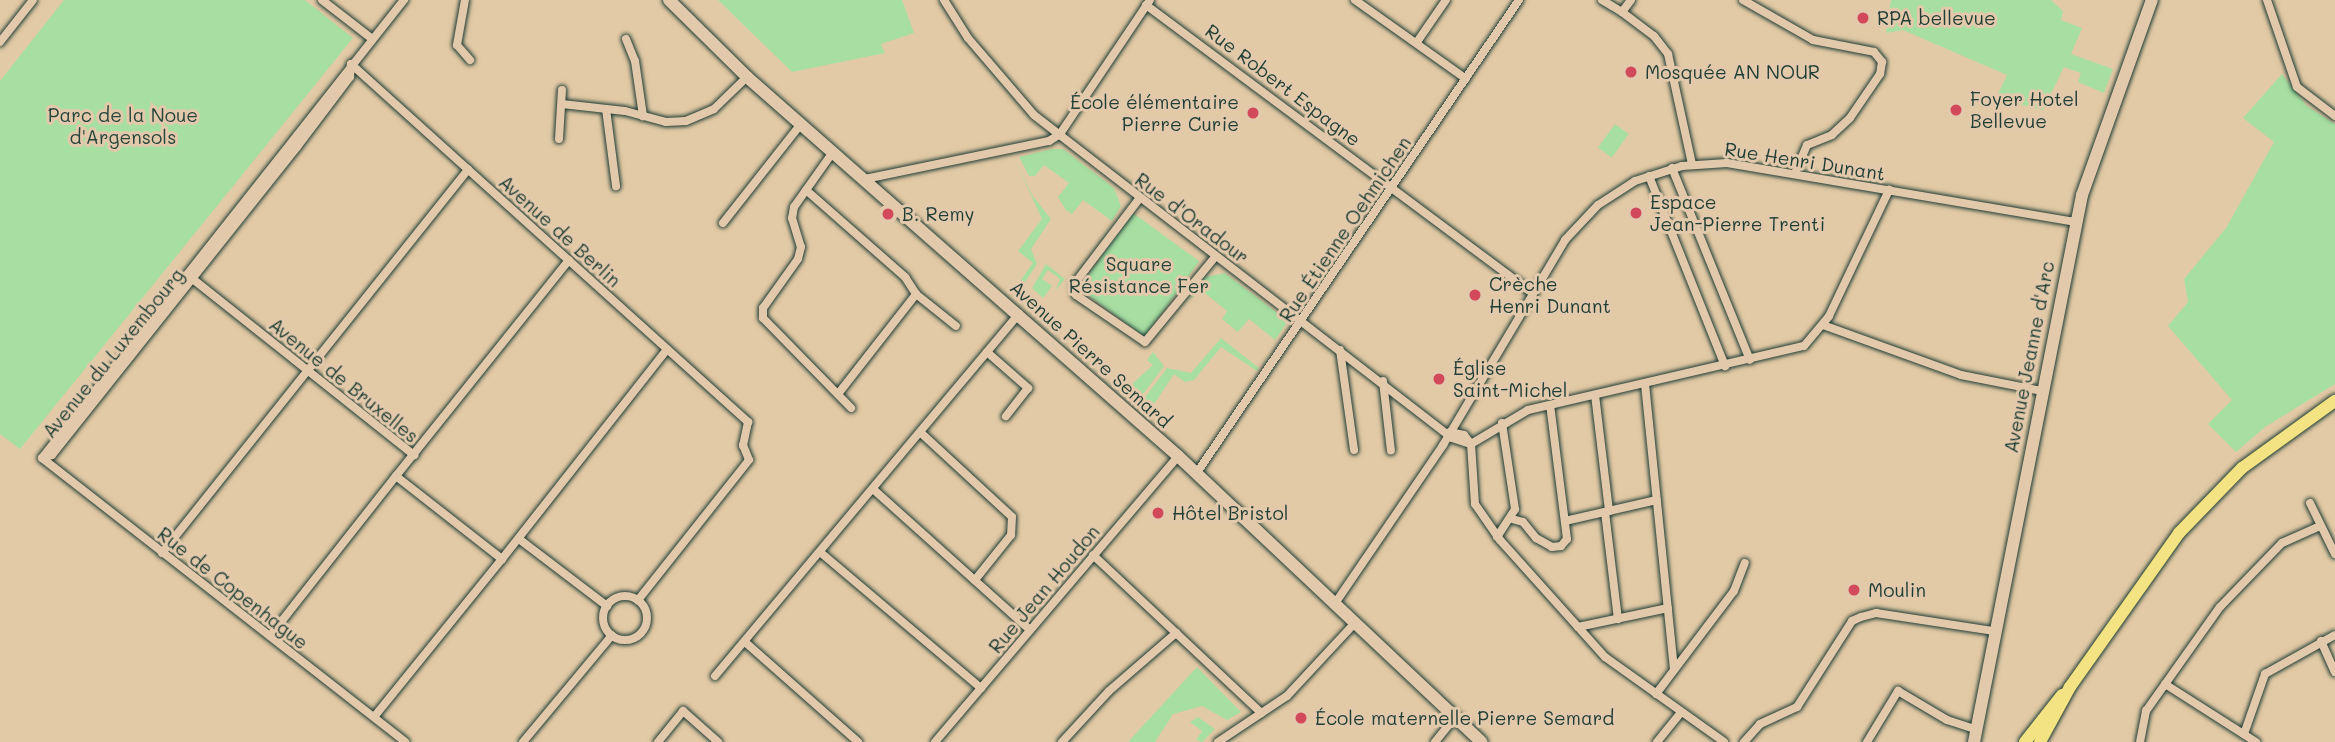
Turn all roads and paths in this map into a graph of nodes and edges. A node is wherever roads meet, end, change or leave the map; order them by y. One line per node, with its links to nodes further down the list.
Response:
1 (33, 0): 19 (street)
2 (322, 0): 17 (street)
3 (404, 0): 17 (street, Avenue du Luxembourg)
4 (465, 0): 21 (street)
5 (669, 0): 23 (main road, Avenue Pierre Semard)
6 (944, 0): 31 (street, Rue d'Oradour)
7 (1354, 0): 20 (street)
8 (1446, 0): 20 (street)
9 (1519, 0): 24 (street, Rue Étienne Oehmichen)
10 (1602, 0): 16 (street)
11 (1631, 0): 16 (street)
12 (1743, 0): 37 (street)
13 (2152, 0): 45 (main road, Avenue Jeanne d'Arc)
14 (2267, 0): 29 (street)
15 (1148, 3): 31 (street); 41 (street, Rue Robert Espagne)
16 (1622, 12): 34 (street)
17 (371, 38): 22 (street, Avenue du Luxembourg)
18 (626, 38): 28 (street)
19 (0, 42)
20 (1417, 42): 24 (street)
21 (470, 61)
22 (351, 64): 36 (street, Avenue de Berlin); 49 (street, Avenue du Luxembourg)
23 (747, 77): 28 (street); 30 (main road, Avenue Pierre Semard)
24 (1466, 79): 41 (street, Rue Étienne Oehmichen)
25 (562, 90): 26 (street)
26 (562, 104): 27 (street); 32 (street)
27 (606, 109): 28 (street); 40 (street)
28 (643, 116)
29 (2335, 116)
30 (801, 124): 33 (main road, Avenue Pierre Semard); 46 (street)
31 (1060, 134): 39 (street); 44 (street, Rue d'Oradour)
32 (559, 139)
33 (833, 152): 39 (main road, Avenue Pierre Semard); 42 (street)
34 (1692, 164): 35 (street, Rue Henri Dunant); 37 (street, Rue Henri Dunant)
35 (1672, 168): 38 (street, Rue Henri Dunant); 59 (street)
36 (468, 169): 48 (street, Avenue de Berlin); 61 (street)
37 (1795, 173): 43 (street, Rue Henri Dunant)
38 (1649, 176): 50 (street, Rue Henri Dunant); 60 (street)
39 (865, 179): 52 (main road, Avenue Pierre Semard)
40 (616, 186)
41 (1393, 186): 50 (street, Rue Robert Espagne); 53 (street, Rue Étienne Oehmichen)
42 (806, 190): 51 (street); 65 (street)
43 (1889, 190): 45 (street, Rue Henri Dunant); 54 (street)
44 (1139, 199): 47 (street, Rue d'Oradour); 47 (street)
45 (2076, 222): 64 (main road, Avenue Jeanne d'Arc)
46 (723, 223)
47 (1215, 257): 53 (street, Rue d'Oradour)
48 (569, 260): 56 (street, Avenue de Berlin); 77 (street)
49 (190, 277): 61 (street, Avenue de Bruxelles); 79 (street, Avenue du Luxembourg)
50 (1532, 293): 73 (street, Rue Henri Dunant)
51 (916, 294): 55 (street); 65 (street)
52 (1019, 314): 58 (street); 78 (main road, Avenue Pierre Semard)
53 (1302, 319): 57 (street, Rue d'Oradour); 80 (street, Rue Étienne Oehmichen)
54 (1823, 325): 59 (street); 64 (street)
55 (956, 326)
56 (667, 349): 90 (street); 98 (street, Avenue de Berlin)
57 (1340, 350): 62 (street, Rue d'Oradour); 75 (street)
58 (987, 352): 70 (street); 72 (street)
59 (1750, 360): 60 (street)
60 (1725, 366): 63 (street)
61 (310, 370): 77 (street, Avenue de Bruxelles); 92 (street)
62 (1382, 381): 73 (street, Rue d'Oradour); 76 (street)
63 (1645, 384): 66 (street); 83 (street)
64 (2042, 391): 106 (main road, Avenue Jeanne d'Arc)
65 (838, 394): 69 (street)
66 (1595, 395): 68 (street); 85 (street)
67 (2335, 401): 117 (main road)
68 (1550, 405): 71 (street); 87 (street)
69 (851, 408)
70 (1006, 416)
71 (1502, 423): 74 (street); 86 (street)
72 (920, 432): 82 (street); 97 (street)
73 (1450, 432): 74 (street, Rue d'Oradour); 99 (street, Rue Henri Dunant)
74 (1471, 444): 89 (street)
75 (1354, 450)
76 (1391, 451)
77 (414, 455): 81 (street, Avenue de Bruxelles)
78 (1178, 456): 80 (main road, Avenue Pierre Semard); 94 (street, Rue Jean Houdon)
79 (42, 458): 92 (street, Rue de Copenhague)
80 (1196, 474): 99 (main road, Avenue Pierre Semard)
81 (396, 477): 95 (street); 110 (street, Avenue de Bruxelles)
82 (873, 489): 91 (street); 97 (street)
83 (1657, 500): 85 (street); 101 (street)
84 (2310, 503): 88 (street)
85 (1607, 511): 87 (street); 102 (street)
86 (1512, 519): 87 (street); 89 (street)
87 (1565, 521)
88 (2320, 526): 93 (street); 116 (street)
89 (1497, 537): 104 (street)
90 (519, 540): 95 (street); 100 (street)
91 (820, 552): 112 (street); 118 (street)
92 (162, 553): 110 (street, Rue de Copenhague)
93 (2335, 554)
94 (1093, 555): 105 (street, Rue Jean Houdon); 107 (street)
95 (502, 559): 123 (street)
96 (1745, 563): 113 (street)
97 (975, 580): 105 (street)
98 (638, 600): 100 (street); 108 (street)
99 (1335, 605): 103 (main road, Avenue Pierre Semard)
100 (607, 606): 108 (street)
101 (1668, 607): 102 (street); 113 (street)
102 (1618, 618): 104 (street)
103 (1354, 624): 121 (street); 122 (main road, Avenue Pierre Semard)
104 (1578, 627): 119 (street)
105 (1030, 630): 118 (street, Rue Jean Houdon)
106 (1993, 631): 125 (main road, Avenue Jeanne d'Arc); 138 (street)
107 (1176, 633): 121 (street); 132 (street)
108 (612, 635): 127 (street)
109 (2335, 635): 111 (street)
110 (270, 636): 123 (street, Rue de Copenhague)
111 (2321, 641): 114 (street); 124 (street)
112 (745, 642): 115 (street); 130 (street)
113 (1674, 669): 119 (street)
114 (2335, 672)
115 (715, 676)
116 (2165, 684): 124 (street); 142 (street)
117 (2070, 687): 140 (main road); 141 (main road)
118 (981, 688): 131 (street, Rue Jean Houdon)
119 (1656, 694): 120 (street)
120 (1681, 712): 136 (street); 137 (street)
121 (1261, 713): 133 (street)
122 (1455, 716): 134 (street); 135 (main road, Avenue Pierre Semard)
123 (374, 717): 126 (street, Rue de Copenhague)
124 (2244, 734): 143 (street)
125 (1973, 738): 139 (street)
126 (405, 742)
127 (523, 742)
128 (658, 742): 129 (street)
129 (718, 742)
130 (859, 742)
131 (935, 742)
132 (1062, 742)
133 (1218, 742)
134 (1435, 742)
135 (1482, 742)
136 (1657, 742)
137 (1724, 742)
138 (1744, 742)
139 (1867, 742)
140 (2025, 742)
141 (2040, 742)
142 (2140, 742)
143 (2256, 742)

